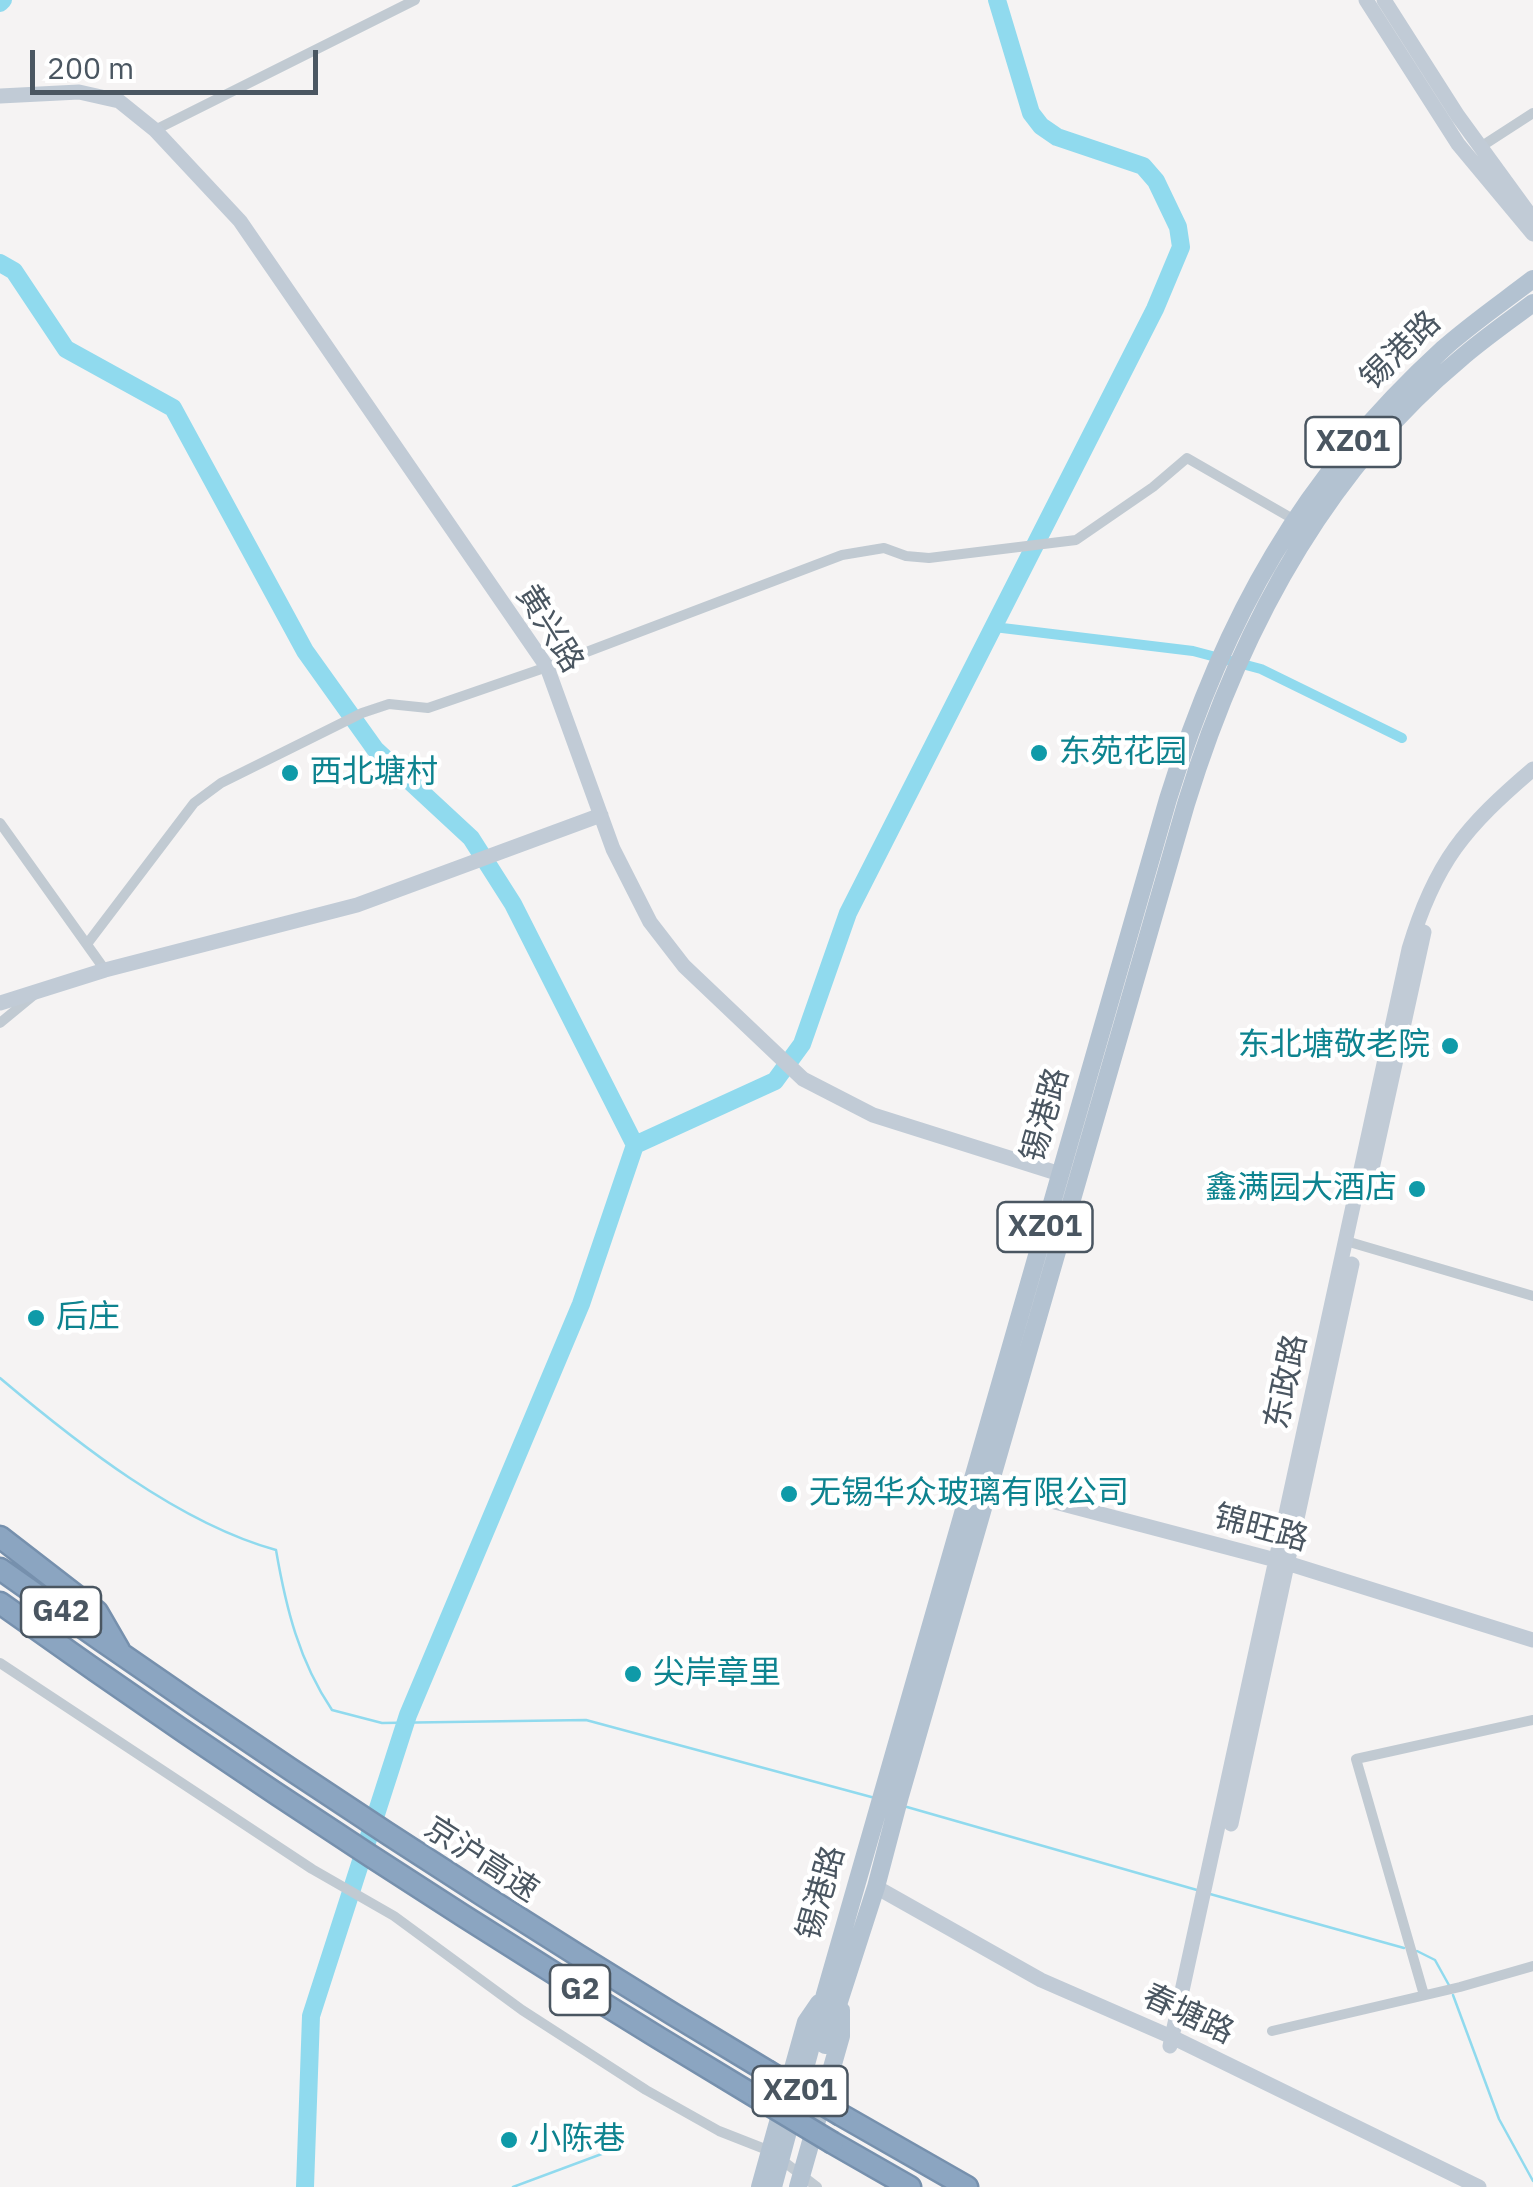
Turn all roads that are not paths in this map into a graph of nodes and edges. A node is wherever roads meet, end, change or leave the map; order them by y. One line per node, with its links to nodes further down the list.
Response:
1 (415, 0): 6 (street)
2 (1366, 0): 9 (street)
3 (1384, 0): 7 (street)
4 (0, 96): 6 (street, 黄兴路)
5 (1533, 113): 7 (street)
6 (155, 130): 14 (street, 黄兴路)
7 (1482, 146): 8 (street)
8 (1533, 220)
9 (1533, 234)
10 (1533, 279): 12 (main road, 锡港路 / XZ01)
11 (1533, 303): 13 (main road, 锡港路 / XZ01)
12 (1293, 519): 13 (main road, 锡港路 / XZ01); 14 (street)
13 (1232, 651): 15 (main road, 锡港路 / XZ01)
14 (547, 667): 18 (street, 黄兴路); 20 (street)
15 (1223, 670): 25 (main road, 锡港路 / XZ01); 28 (main road, 锡港路 / XZ01)
16 (1533, 770): 26 (street, 东政路)
17 (1533, 782): 26 (street, 东政路)
18 (600, 815): 21 (street); 25 (street, 黄兴路)
19 (0, 824): 20 (street)
20 (87, 944): 21 (street)
21 (105, 970): 22 (street)
22 (38, 992): 23 (street); 24 (street)
23 (0, 1004)
24 (0, 1022)
25 (1060, 1174): 28 (main road, 锡港路 / XZ01)
26 (1351, 1242): 27 (street); 30 (street, 东政路)
27 (1533, 1296)
28 (981, 1483): 30 (street, 锦旺路); 39 (main road, 锡港路 / XZ01)
29 (0, 1538): 36 (highway, 京沪高速 / G2)
30 (1282, 1562): 35 (street, 锦旺路); 45 (street, 东政路)
31 (0, 1568): 36 (highway, G42)
32 (0, 1603): 34 (highway, G42)
33 (0, 1625): 34 (highway, 京沪高速 / G2)
34 (45, 1636): 51 (highway, 京沪高速 / G2, bridge)
35 (1533, 1640)
36 (122, 1656): 52 (highway, 京沪高速 / G2, bridge)
37 (0, 1663): 46 (street)
38 (1533, 1720): 42 (street)
39 (889, 1802): 40 (main road, 锡港路 / XZ01); 43 (main road, 锡港路 / XZ01)
40 (875, 1891): 43 (main road, 锡港路 / XZ01); 45 (street, 春塘路)
41 (1533, 1966): 42 (street)
42 (1424, 1996): 44 (street)
43 (833, 1997): 46 (main road); 46 (main road)
44 (1272, 2031)
45 (1177, 2044): 53 (street, 春塘路); 54 (street, 春塘路)
46 (788, 2167): 47 (main road); 48 (main road, XZ01); 49 (main road, XZ01); 50 (street)
47 (760, 2187)
48 (773, 2187)
49 (785, 2187)
50 (818, 2187)
51 (910, 2187)
52 (966, 2187)
53 (1460, 2187)
54 (1480, 2187)

